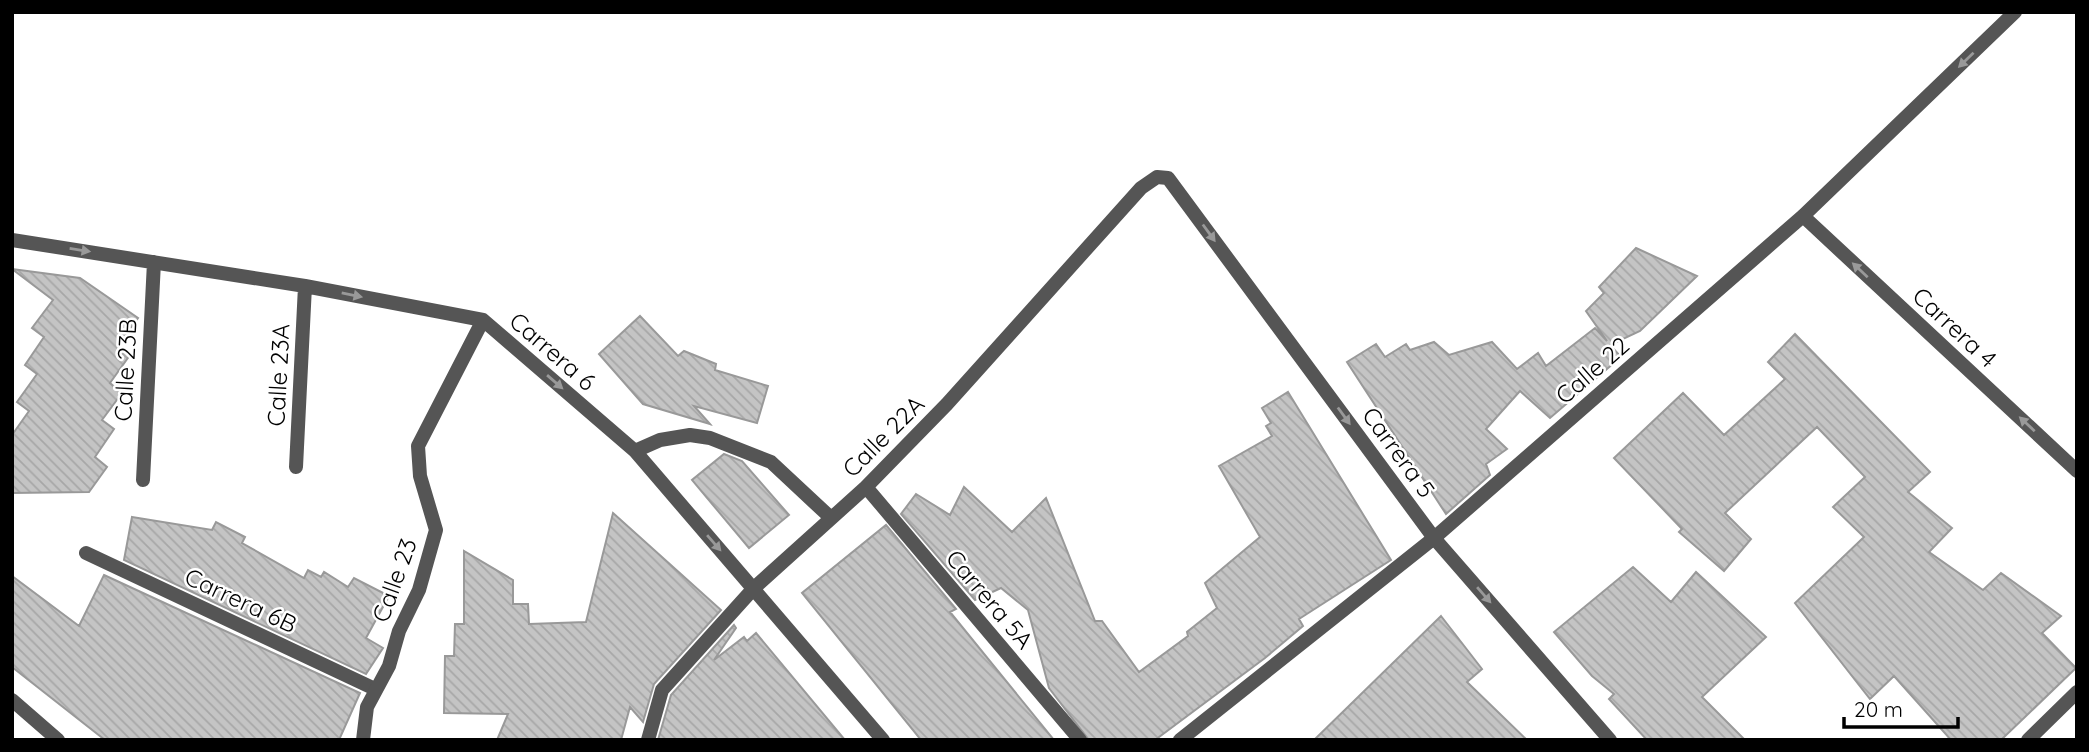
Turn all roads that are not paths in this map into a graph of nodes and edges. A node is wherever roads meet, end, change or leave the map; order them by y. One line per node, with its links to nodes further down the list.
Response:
1 (2015, 12): 3 (street, Calle 22, one-way to 3)
2 (1168, 178): 12 (street, Calle 22A); 14 (street, Carrera 5, one-way to 14)
3 (1803, 216): 10 (street, Carrera 4, one-way to 3); 14 (street, Calle 22)
4 (12, 240): 5 (street, Carrera 6, one-way to 5)
5 (154, 262): 6 (street, Carrera 6); 11 (street, Calle 23B)
6 (304, 286): 7 (street, Carrera 6, one-way to 7); 9 (street, Calle 23A)
7 (483, 320): 8 (street, Carrera 6, one-way to 8); 17 (street, Calle 23)
8 (635, 451): 13 (street); 16 (street, Carrera 6, one-way to 16)
9 (296, 467)
10 (2077, 471)
11 (142, 480)
12 (866, 487): 13 (street, Calle 22A); 24 (street, Carrera 5A)
13 (831, 518): 16 (street, Calle 22A)
14 (1434, 538): 25 (street, Calle 22); 26 (street, Carrera 5, one-way to 26)
15 (86, 553): 17 (street, Carrera 6B)
16 (754, 588): 22 (street, Calle 22A); 23 (street, Carrera 6)
17 (376, 689): 21 (street, Calle 23)
18 (2077, 692): 27 (street)
19 (12, 700): 20 (street)
20 (58, 740)
21 (363, 740)
22 (648, 740)
23 (883, 740)
24 (1080, 740)
25 (1180, 740)
26 (1610, 740)
27 (2028, 740)

